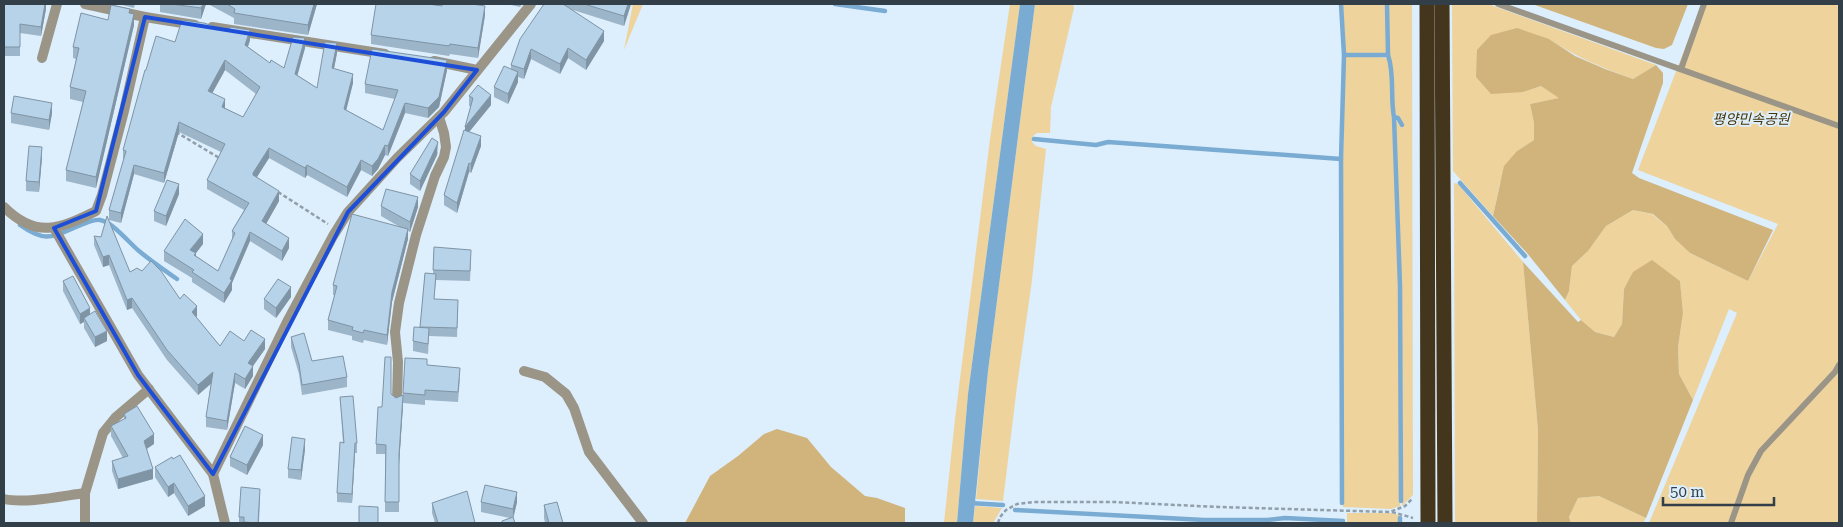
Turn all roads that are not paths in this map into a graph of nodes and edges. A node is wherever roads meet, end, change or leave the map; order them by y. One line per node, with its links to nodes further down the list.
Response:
1 (57, 4): 10 (street)
2 (86, 4): 8 (street)
3 (531, 4): 13 (street)
4 (1427, 4): 26 (highway)
5 (1442, 4): 30 (highway)
6 (1498, 4): 12 (lane)
7 (1704, 4): 12 (lane)
8 (145, 18): 9 (street); 18 (street)
9 (399, 56)
10 (42, 58)
11 (428, 60): 13 (street)
12 (1681, 68): 15 (lane)
13 (477, 70): 14 (street)
14 (439, 117): 22 (street); 23 (street)
15 (1839, 126)
16 (4, 207): 17 (street)
17 (8, 216): 18 (street)
18 (54, 228): 21 (street)
19 (1839, 365): 31 (lane)
20 (524, 371): 29 (street)
21 (149, 389): 23 (street); 24 (street)
22 (397, 402)
23 (213, 474): 28 (street)
24 (84, 493): 25 (street); 27 (street)
25 (4, 499)
26 (1422, 521)
27 (85, 523)
28 (226, 523)
29 (643, 523)
30 (1445, 523)
31 (1731, 523)

